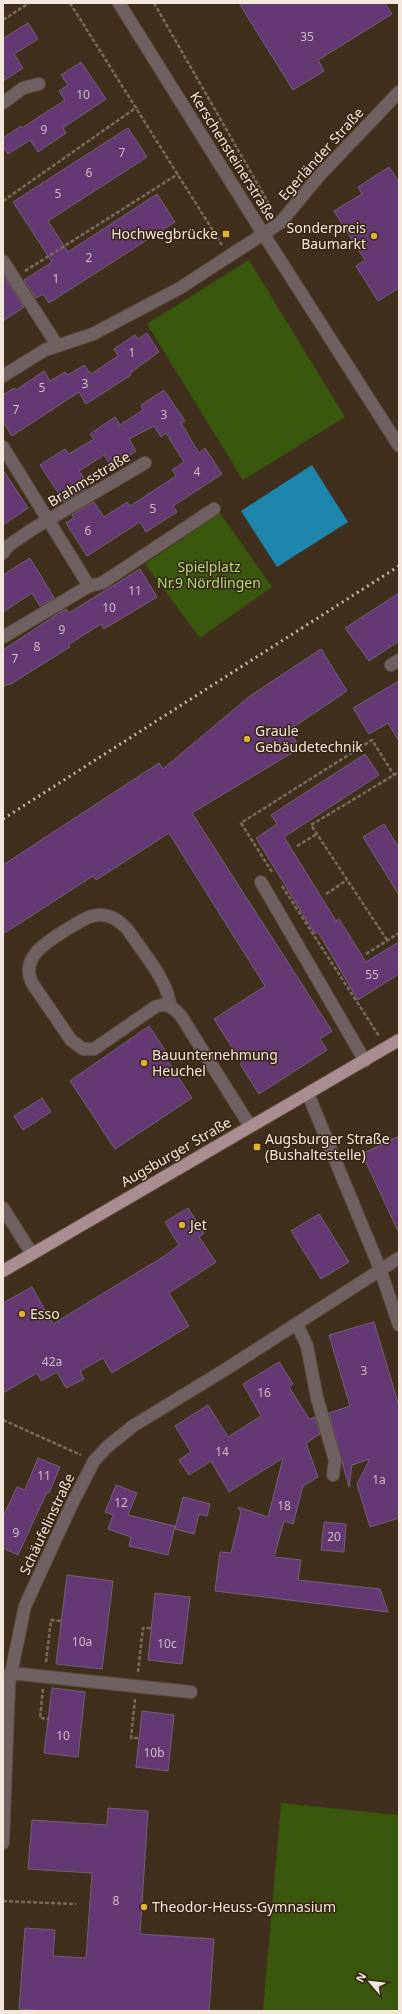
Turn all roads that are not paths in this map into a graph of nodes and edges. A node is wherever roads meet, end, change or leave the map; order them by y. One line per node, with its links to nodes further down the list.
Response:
1 (119, 3): 5 (street, Kerschensteinerstraße)
2 (40, 84): 4 (street)
3 (399, 92): 5 (street, Egerländer Straße)
4 (3, 103)
5 (264, 234): 7 (street, Egerländer Straße); 9 (street, Kerschensteinerstraße)
6 (4, 265): 7 (street)
7 (57, 345): 8 (street, Egerländer Straße)
8 (3, 376)
9 (399, 446)
10 (3, 447): 13 (street, Brahmsstraße)
11 (146, 463): 13 (street, Brahmsstraße)
12 (214, 509): 15 (street)
13 (49, 520): 14 (street, Brahmsstraße); 15 (street, Brahmsstraße)
14 (3, 553)
15 (89, 586): 16 (street)
16 (3, 637)
17 (261, 882): 20 (street)
18 (170, 1006): 18 (street); 22 (street)
19 (399, 1040): 20 (main road, Augsburger Straße)
20 (365, 1061): 21 (main road, Augsburger Straße)
21 (308, 1094): 22 (main road, Augsburger Straße); 26 (street)
22 (250, 1126): 24 (main road, Augsburger Straße)
23 (3, 1208): 24 (street)
24 (32, 1254): 27 (main road, Augsburger Straße)
25 (399, 1258): 26 (street, Schäufelinstraße)
26 (380, 1269): 28 (street, Schäufelinstraße); 29 (street)
27 (3, 1271)
28 (297, 1324): 30 (street); 31 (street, Schäufelinstraße)
29 (399, 1325)
30 (333, 1475)
31 (10, 1673): 32 (street); 33 (street, Schäufelinstraße)
32 (191, 1692)
33 (5, 1751): 34 (street, Schäufelinstraße)
34 (3, 1843)

